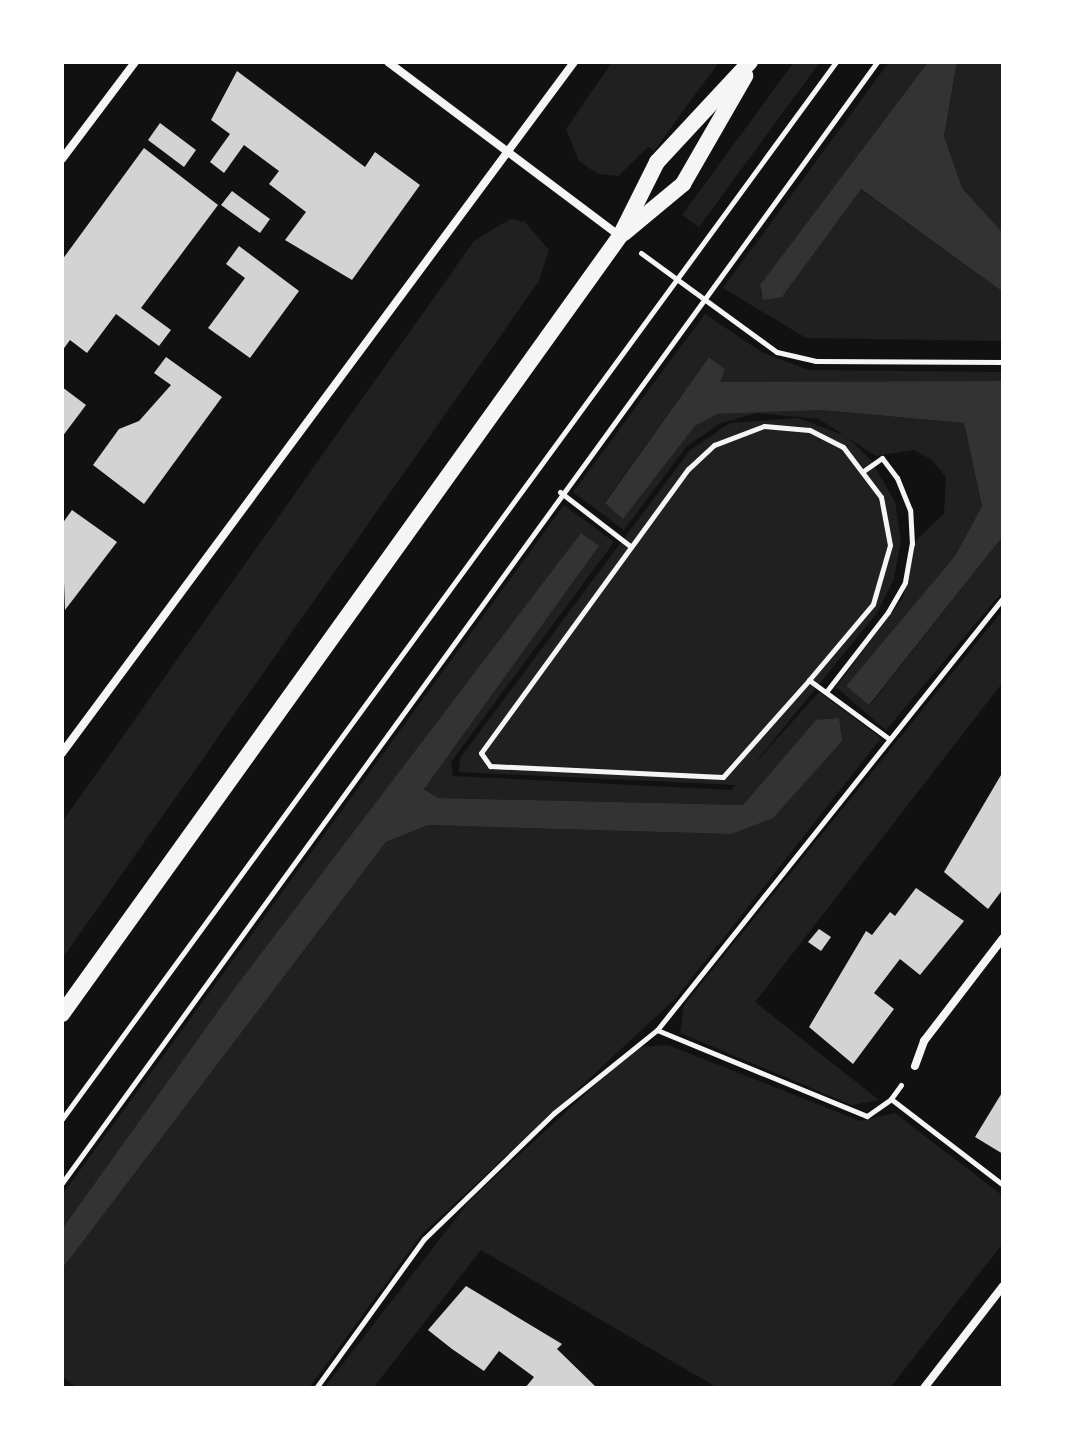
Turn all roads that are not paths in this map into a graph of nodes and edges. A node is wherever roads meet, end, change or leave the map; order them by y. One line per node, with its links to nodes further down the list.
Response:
1 (135, 62): 6 (street)
2 (388, 62): 5 (street)
3 (574, 62): 5 (street)
4 (752, 62): 7 (main road); 7 (main road)
5 (508, 148): 7 (street); 8 (street)
6 (62, 159)
7 (620, 236): 10 (main road)
8 (62, 753)
9 (1003, 938): 11 (street)
10 (62, 1014)
11 (915, 1066)
12 (1003, 1286): 13 (street)
13 (924, 1388)

